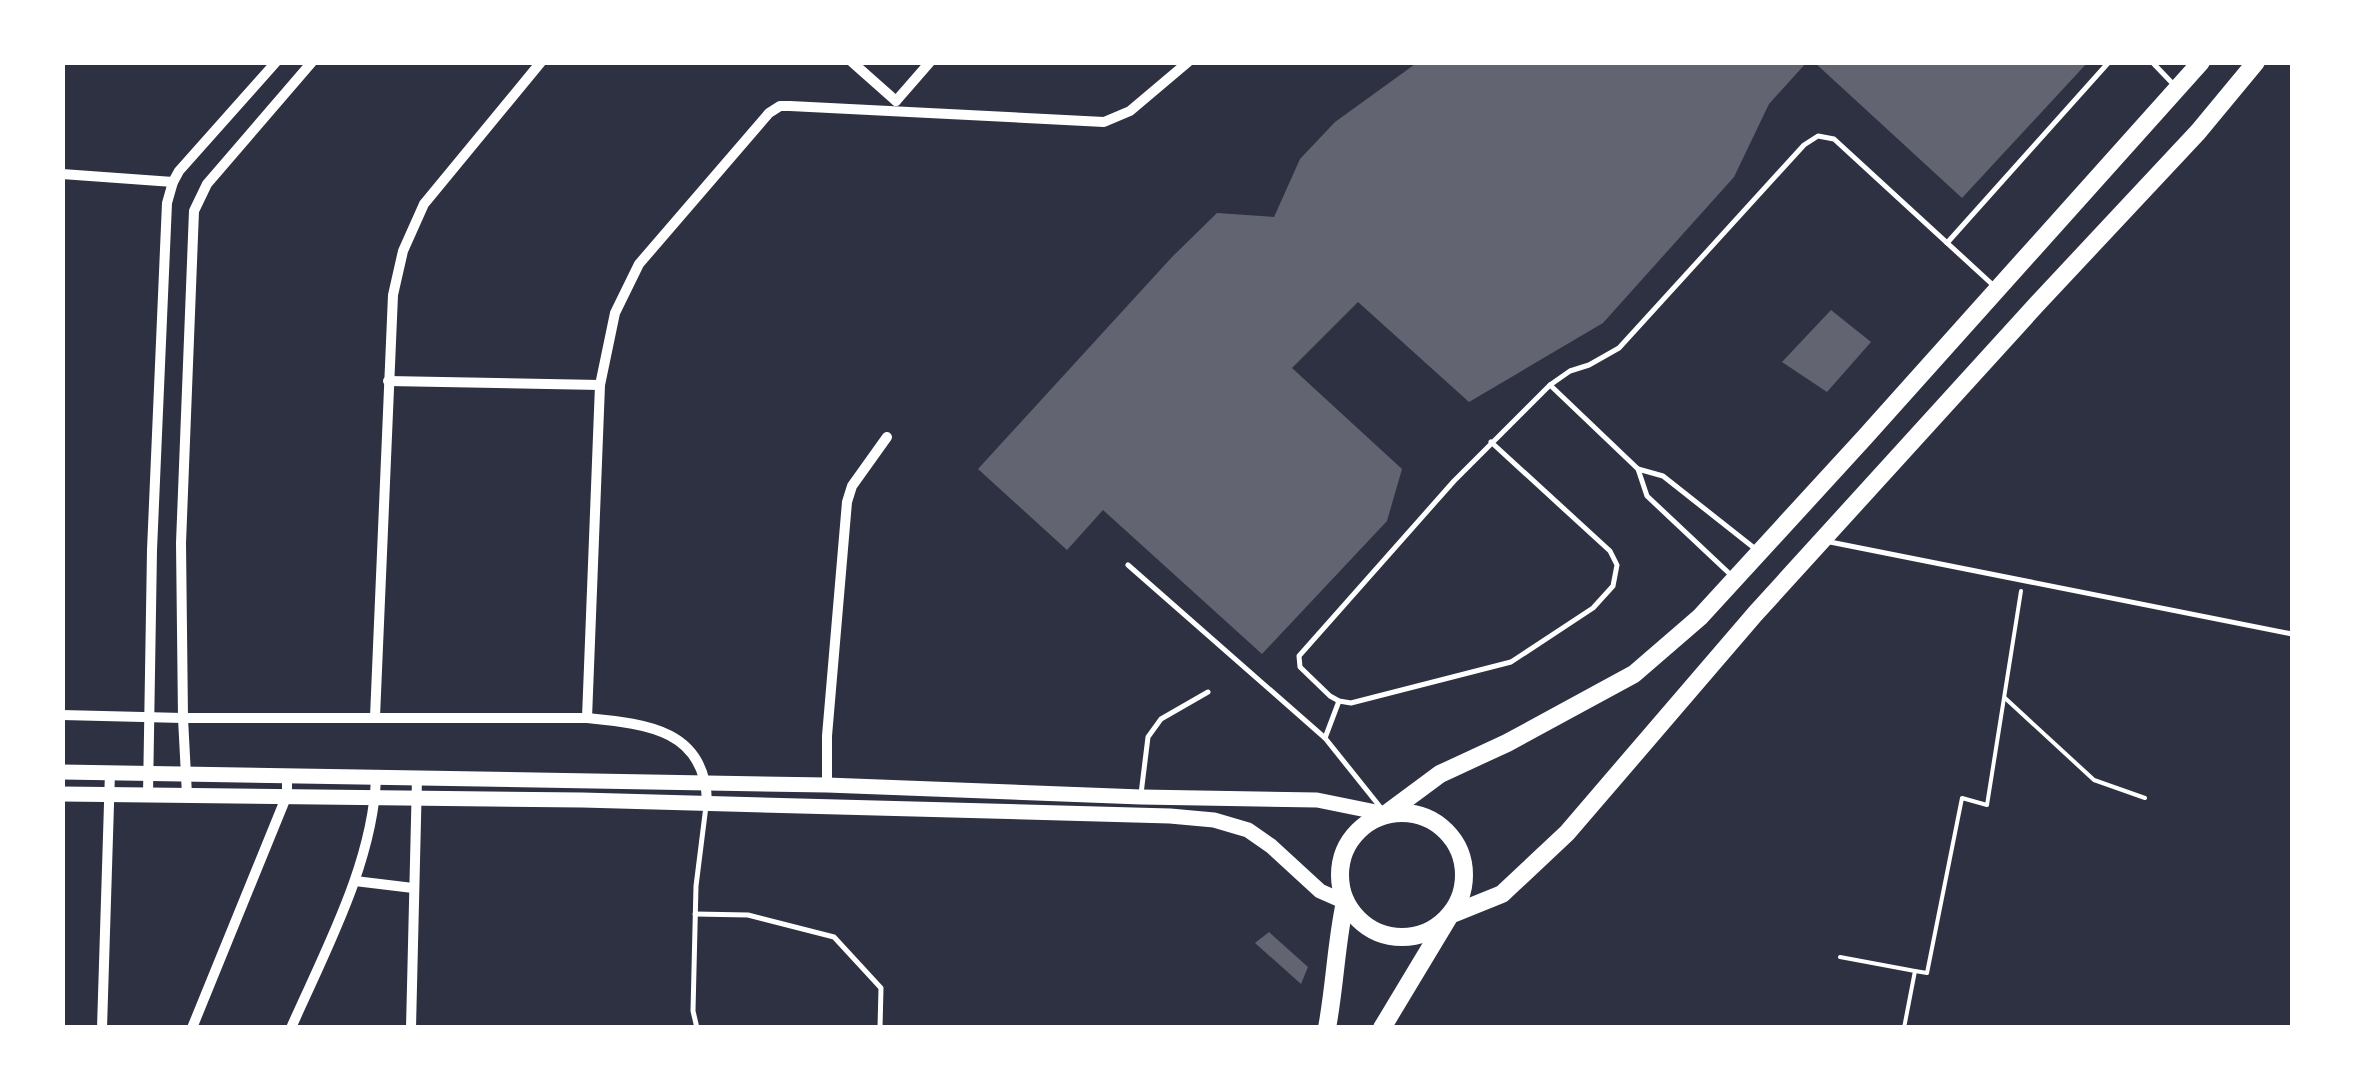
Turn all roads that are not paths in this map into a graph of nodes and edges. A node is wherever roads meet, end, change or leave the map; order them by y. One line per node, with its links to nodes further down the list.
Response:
1 (276, 62): 14 (street)
2 (312, 62): 33 (street)
3 (541, 62): 17 (street)
4 (852, 62): 12 (street)
5 (930, 62): 12 (street)
6 (1188, 62): 12 (street)
7 (2108, 62): 15 (lane)
8 (2152, 62): 11 (lane)
9 (2201, 62): 11 (main road)
10 (2256, 62): 23 (main road)
11 (2177, 88): 16 (main road)
12 (896, 107): 18 (street)
13 (62, 174): 14 (street)
14 (173, 182): 31 (street)
15 (1947, 243): 16 (lane); 19 (lane)
16 (1998, 289): 24 (main road)
17 (388, 382): 18 (street); 32 (street)
18 (600, 385): 34 (street)
19 (1550, 385): 21 (lane); 22 (lane)
20 (887, 437): 44 (street)
21 (1490, 442): 29 (lane); 29 (lane)
22 (1638, 470): 24 (lane); 26 (lane)
23 (1822, 541): 27 (lane); 59 (main road)
24 (1759, 553): 26 (main road)
25 (1128, 565): 35 (lane)
26 (1736, 580): 54 (main road)
27 (2292, 634)
28 (1208, 692): 51 (lane)
29 (1339, 701): 35 (lane)
30 (62, 714): 31 (street)
31 (148, 716): 33 (street); 38 (street)
32 (375, 717): 33 (street); 34 (street)
33 (184, 718): 39 (street)
34 (587, 718): 43 (street)
35 (1325, 738): 54 (lane)
36 (62, 772): 37 (main road)
37 (110, 772): 38 (main road); 46 (street)
38 (148, 772): 39 (main road); 47 (street)
39 (187, 774): 40 (main road); 48 (street)
40 (287, 776): 41 (main road); 49 (street)
41 (376, 776): 42 (main road); 50 (street)
42 (417, 778): 43 (main road); 52 (street)
43 (706, 784): 44 (main road); 53 (street)
44 (827, 785): 51 (main road)
45 (62, 794): 46 (main road)
46 (110, 795): 47 (main road); 60 (street)
47 (148, 795): 48 (main road)
48 (188, 795): 49 (main road)
49 (286, 796): 50 (main road); 61 (street)
50 (375, 797): 52 (main road); 55 (street)
51 (1141, 797): 54 (main road)
52 (417, 798): 53 (main road); 56 (street)
53 (706, 803): 57 (main road); 58 (lane)
54 (1386, 814): 57 (main road); 59 (main road)
55 (355, 881): 56 (street); 62 (street)
56 (413, 888): 63 (street)
57 (1345, 902): 59 (main road); 66 (main road)
58 (696, 914): 64 (lane); 65 (lane)
59 (1450, 916): 67 (main road)
60 (102, 1028)
61 (192, 1028)
62 (292, 1028)
63 (411, 1028)
64 (697, 1028)
65 (880, 1028)
66 (1327, 1028)
67 (1382, 1028)

